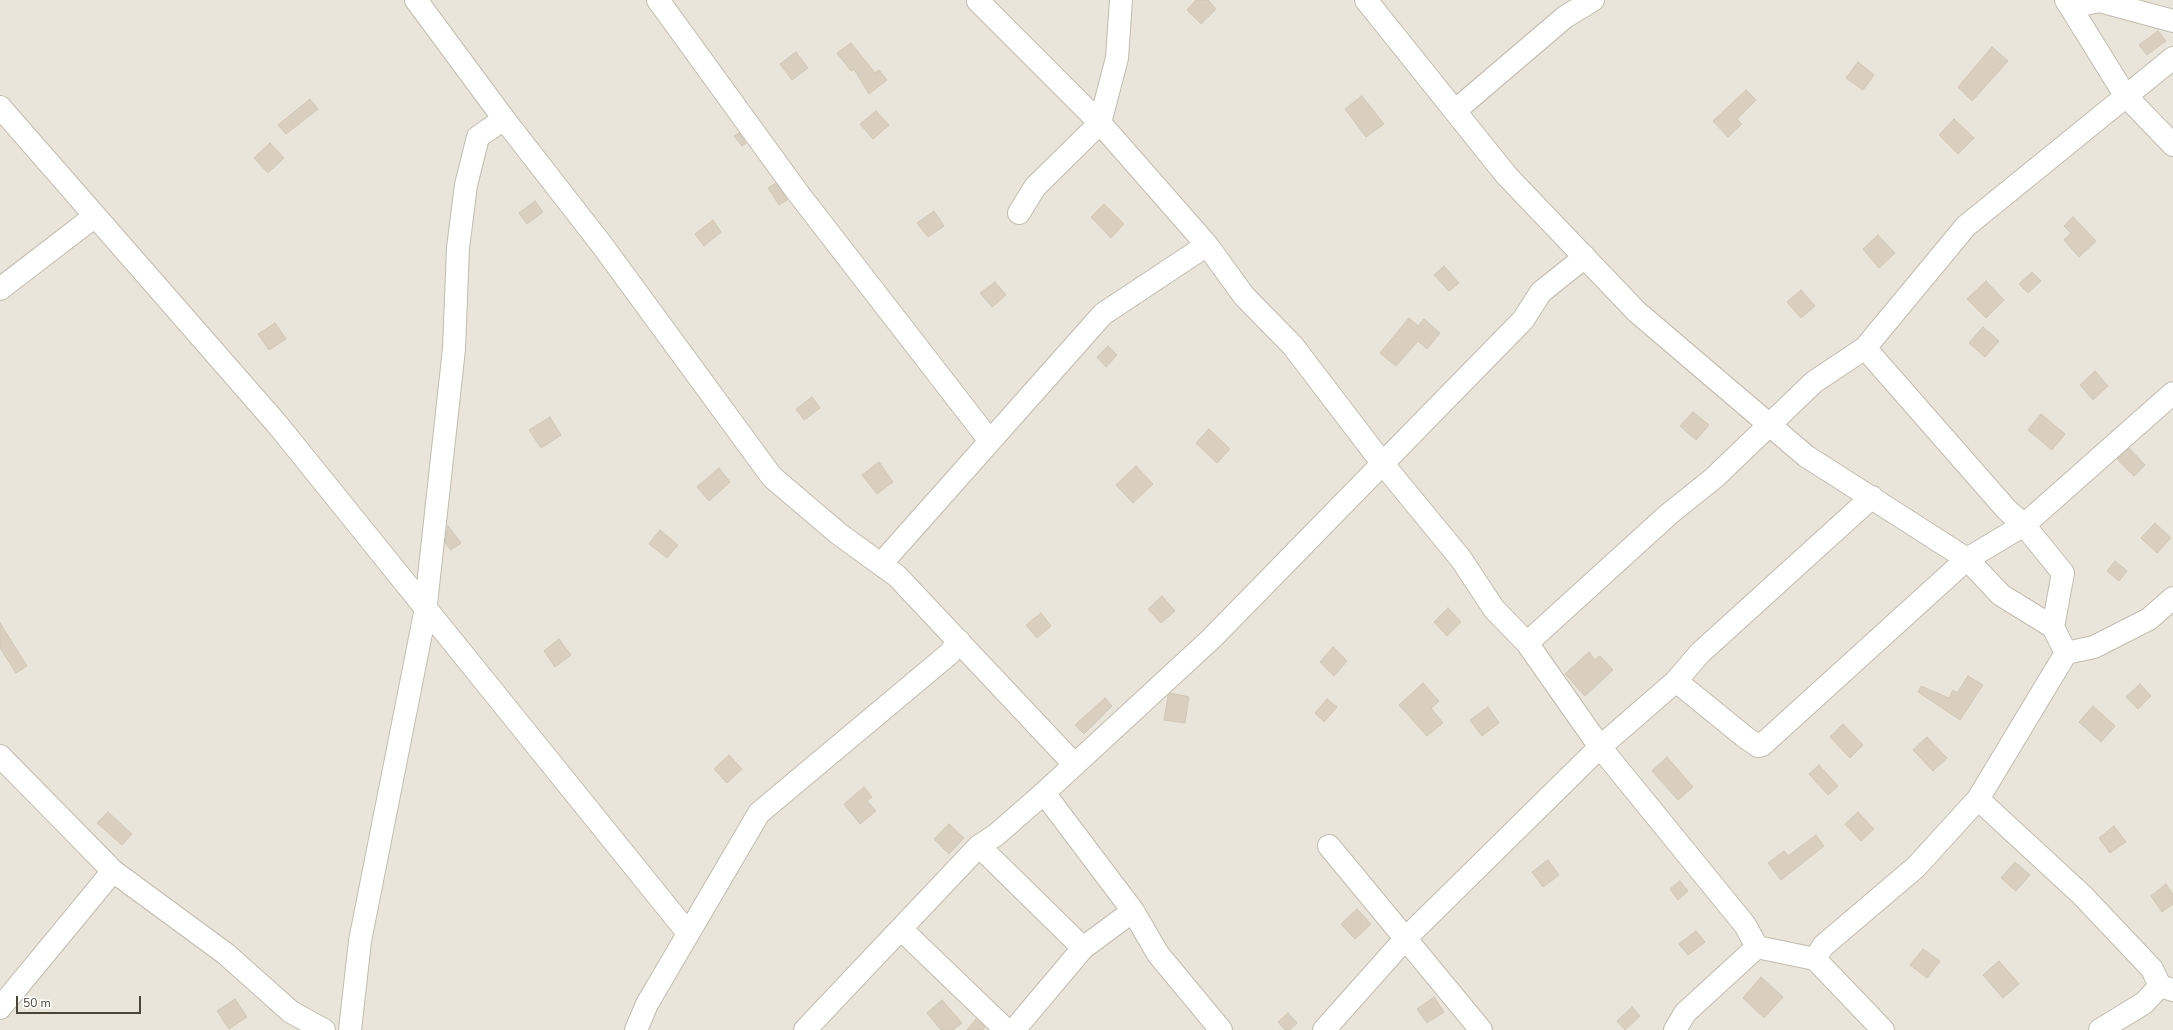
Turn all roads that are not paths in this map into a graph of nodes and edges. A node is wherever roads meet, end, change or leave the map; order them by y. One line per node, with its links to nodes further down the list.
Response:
1 (416, 0): 13 (street)
2 (658, 0): 24 (street)
3 (1121, 0): 14 (street)
4 (1366, 0): 12 (street)
5 (1593, 0): 12 (street)
6 (978, 1): 14 (street)
7 (2069, 3): 8 (street); 10 (street)
8 (2173, 21)
9 (2173, 58): 10 (street)
10 (2125, 96): 15 (street); 21 (street)
11 (0, 107): 17 (street)
12 (1456, 110): 19 (street)
13 (504, 119): 29 (street); 31 (street)
14 (1100, 123): 16 (street); 18 (street)
15 (2173, 145)
16 (1018, 213)
17 (95, 216): 20 (street); 31 (street)
18 (1206, 245): 24 (street); 25 (street)
19 (1585, 257): 23 (street); 25 (street)
20 (0, 289)
21 (1865, 348): 23 (street); 27 (street)
22 (2173, 393): 27 (street)
23 (1770, 424): 26 (street); 34 (street)
24 (990, 441): 29 (street)
25 (1383, 464): 34 (street); 39 (street)
26 (1872, 498): 28 (street); 36 (street)
27 (2024, 525): 28 (street); 32 (street)
28 (1967, 559): 32 (street); 36 (street)
29 (881, 564): 33 (street)
30 (2173, 598): 35 (street)
31 (426, 608): 47 (street); 55 (street)
32 (2053, 627): 35 (street)
33 (959, 641): 39 (street); 47 (street)
34 (1527, 643): 37 (street)
35 (2066, 653): 41 (street)
36 (1676, 681): 37 (street)
37 (1600, 747): 48 (street); 49 (street)
38 (0, 756): 44 (street)
39 (1074, 764): 40 (street)
40 (1044, 793): 42 (street); 45 (street)
41 (1978, 799): 51 (street); 52 (street)
42 (979, 846): 46 (street); 50 (street)
43 (1329, 846): 48 (street)
44 (113, 870): 53 (street); 54 (street)
45 (1133, 911): 50 (street); 60 (street)
46 (901, 929): 57 (street); 58 (street)
47 (688, 933): 56 (street)
48 (1406, 938): 61 (street); 62 (street)
49 (1757, 947): 51 (street); 63 (street)
50 (1083, 948): 59 (street)
51 (1815, 959): 64 (street)
52 (2167, 988): 65 (street)
53 (0, 1008)
54 (324, 1030)
55 (350, 1030)
56 (636, 1030)
57 (805, 1030)
58 (1006, 1030)
59 (1014, 1030)
60 (1221, 1030)
61 (1324, 1030)
62 (1481, 1030)
63 (1675, 1030)
64 (1883, 1030)
65 (2100, 1030)

